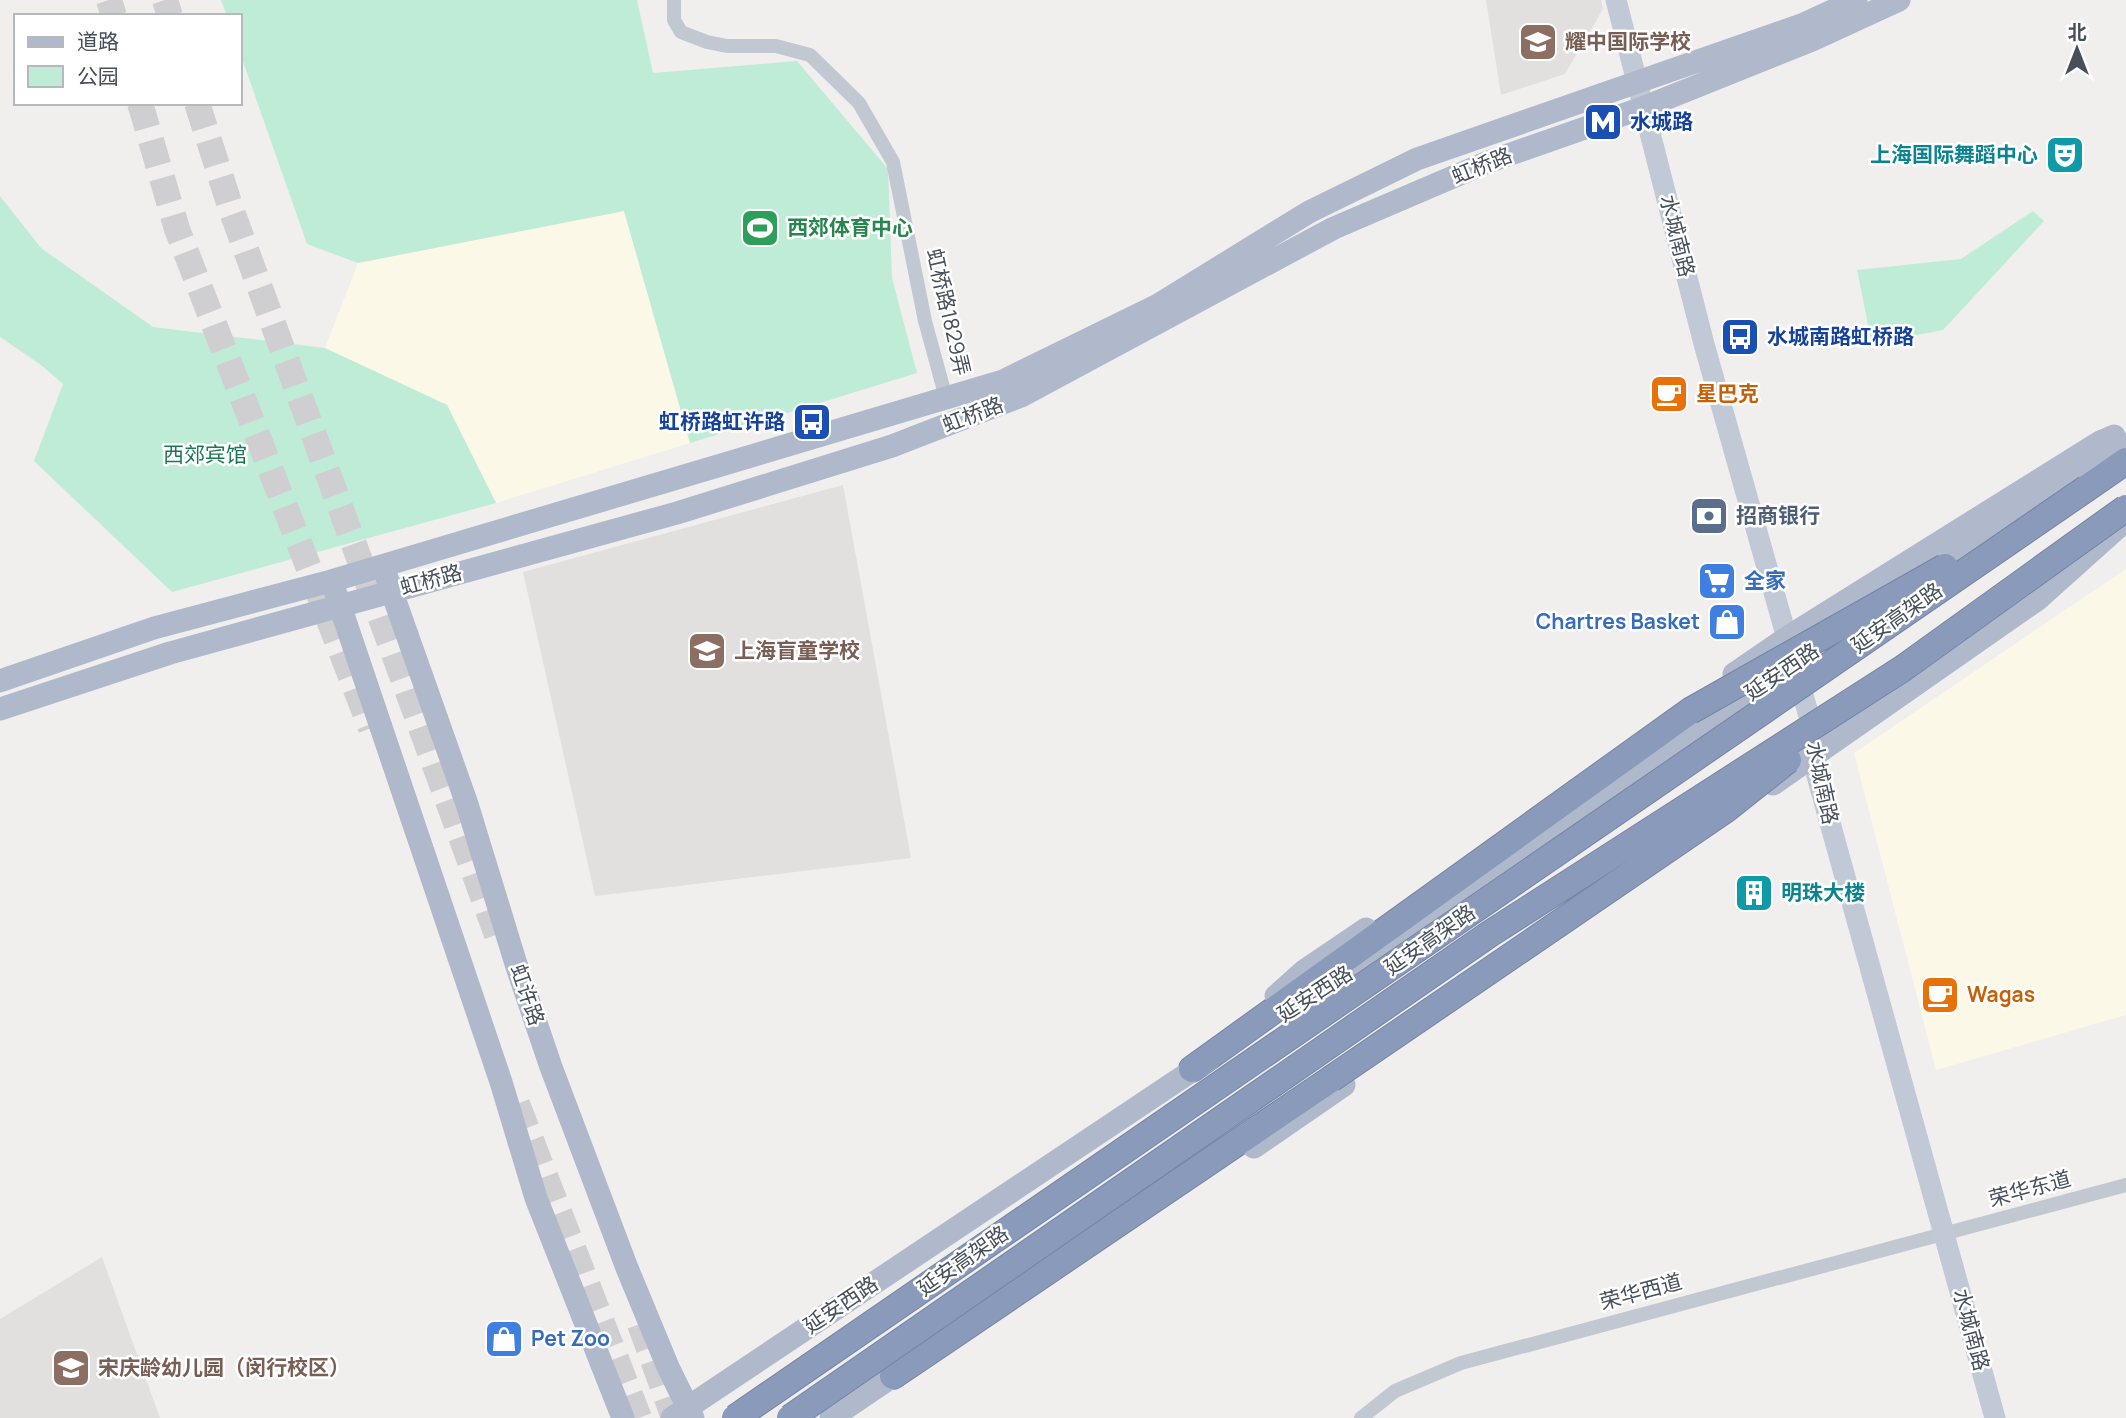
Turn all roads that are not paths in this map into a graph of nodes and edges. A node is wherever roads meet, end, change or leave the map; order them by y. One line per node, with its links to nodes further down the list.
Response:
1 (674, 0): 7 (street, 虹桥路1829弄)
2 (1616, 0): 5 (street)
3 (1856, 0): 5 (main road, 虹桥路)
4 (1899, 0): 6 (main road, 虹桥路)
5 (1637, 81): 6 (street); 7 (main road, 虹桥路)
6 (1645, 107): 16 (main road, 虹桥路); 18 (street, 水城南路)
7 (946, 398): 14 (main road, 虹桥路)
8 (2126, 431): 18 (main road)
9 (2126, 444): 19 (main road, 延安西路)
10 (2126, 461): 11 (highway, 延安高架路)
11 (2087, 488): 25 (highway, bridge); 31 (highway, 延安高架路, bridge)
12 (2126, 509): 20 (highway, 延安高架路, bridge); 23 (main road)
13 (2126, 520): 24 (main road)
14 (382, 565): 15 (main road, 虹桥路); 16 (main road, 虹许路)
15 (331, 581): 17 (main road); 21 (main road, 虹桥路)
16 (392, 591): 17 (main road, 虹桥路); 29 (main road, 虹许路)
17 (340, 606): 22 (main road, 虹桥路); 30 (main road)
18 (1788, 637): 19 (street, 水城南路); 25 (main road)
19 (1794, 664): 23 (street, 水城南路); 25 (main road, 延安西路)
20 (1902, 669): 28 (highway, bridge); 32 (highway, 延安高架路, bridge)
21 (0, 681)
22 (0, 709)
23 (1811, 723): 24 (street, 水城南路); 28 (main road)
24 (1812, 758): 27 (street, 水城南路); 28 (main road)
25 (1192, 1069): 29 (main road, 延安西路)
26 (2126, 1185): 27 (street, 荣华东道)
27 (1944, 1233): 34 (street, 荣华西道); 35 (street, 水城南路)
28 (893, 1376): 33 (main road)
29 (685, 1415)
30 (623, 1418)
31 (735, 1418)
32 (790, 1418)
33 (831, 1418)
34 (1361, 1418)
35 (1995, 1418)

